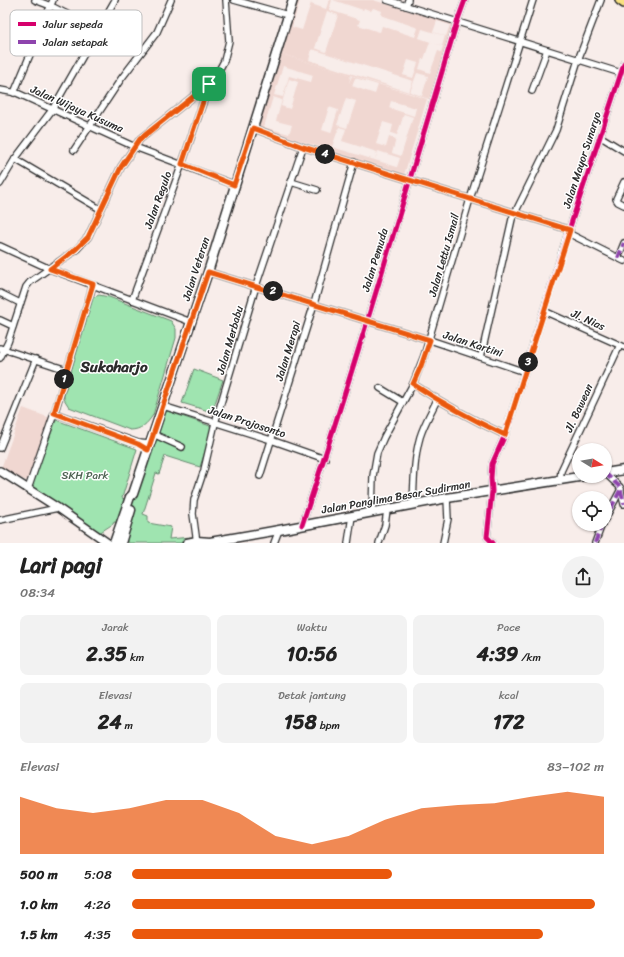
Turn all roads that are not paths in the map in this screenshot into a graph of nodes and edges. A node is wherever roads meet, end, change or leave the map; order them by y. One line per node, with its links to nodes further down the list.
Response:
1 (35, 0): 13 (street)
2 (115, 0): 17 (street)
3 (171, 0): 22 (street)
4 (226, 0): 29 (street)
5 (234, 0): 18 (street)
6 (292, 0): 18 (main road, Jalan Veteran)
7 (387, 0): 15 (street)
8 (408, 0): 15 (street)
9 (465, 0): 19 (street, Jalan Pemuda)
10 (533, 0): 20 (street, Jalan Lettu Ismail)
11 (601, 0): 26 (street)
12 (620, 0): 14 (main road)
13 (52, 3): 16 (street)
14 (624, 3)
15 (406, 6): 19 (street)
16 (64, 10)
17 (109, 10)
18 (288, 15): 36 (main road, Jalan Veteran)
19 (456, 22): 20 (street); 45 (street, Jalan Pemuda)
20 (520, 41): 21 (street); 51 (street, Jalan Lettu Ismail)
21 (546, 50): 26 (street); 30 (street)
22 (142, 52)
23 (29, 56): 32 (street)
24 (83, 56): 34 (street)
25 (139, 56): 35 (street)
26 (578, 60): 28 (street); 54 (street)
27 (624, 64): 28 (street, Jalan Mayor Sunaryo)
28 (621, 73): 37 (street, Jalan Mayor Sunaryo)
29 (209, 84): 38 (street); 44 (street, Jalan Regulo)
30 (532, 90)
31 (3, 91): 32 (street, Jalan Wijaya Kusuma); 33 (street)
32 (14, 93): 34 (street, Jalan Wijaya Kusuma)
33 (0, 96)
34 (52, 110): 35 (street, Jalan Wijaya Kusuma); 42 (street)
35 (89, 126): 38 (street, Jalan Wijaya Kusuma); 40 (street)
36 (253, 128): 39 (street); 49 (main road, Jalan Veteran)
37 (601, 137): 41 (street); 55 (street, Jalan Mayor Sunaryo)
38 (135, 147): 44 (street, Jalan Wijaya Kusuma); 53 (street)
39 (303, 147): 43 (street); 46 (street, Jalan Merbabu)
40 (74, 150)
41 (624, 151)
42 (15, 159): 48 (street); 53 (street)
43 (354, 162): 45 (street); 67 (street, Jalan Merapi)
44 (182, 164): 49 (street, Jalan Wijaya Kusuma); 65 (street, Jalan Regulo)
45 (409, 180): 51 (street); 70 (street, Jalan Pemuda)
46 (291, 182): 50 (street); 63 (street, Jalan Merbabu)
47 (624, 182): 52 (street)
48 (0, 184)
49 (234, 185): 61 (main road, Jalan Veteran)
50 (317, 190)
51 (470, 199): 54 (street); 73 (street, Jalan Lettu Ismail)
52 (624, 205)
53 (100, 209): 60 (street)
54 (515, 212): 55 (street); 76 (street)
55 (569, 232): 58 (street); 68 (street, Jalan Mayor Sunaryo)
56 (624, 243): 58 (street)
57 (0, 246): 60 (street)
58 (618, 258): 59 (street)
59 (624, 260)
60 (50, 269): 62 (street); 66 (street)
61 (208, 272): 63 (street, Jalan Kartini); 71 (main road, Jalan Veteran)
62 (93, 284): 65 (street); 79 (street)
63 (256, 286): 67 (street, Jalan Kartini); 87 (street, Jalan Merbabu)
64 (0, 293): 66 (street)
65 (132, 300): 71 (street)
66 (20, 303): 72 (street)
67 (314, 304): 70 (street, Jalan Kartini); 90 (street, Jalan Merapi)
68 (544, 311): 74 (street, Jl. Nias); 80 (street, Jalan Mayor Sunaryo)
69 (0, 320): 72 (street)
70 (367, 321): 73 (street, Jalan Kartini); 94 (street, Jalan Pemuda)
71 (191, 322): 85 (main road, Jalan Veteran)
72 (13, 326): 75 (street)
73 (430, 340): 76 (street, Jalan Kartini); 81 (street, Jalan Lettu Ismail)
74 (622, 346): 100 (street, Jl. Bawean)
75 (2, 349): 77 (street); 78 (street)
76 (481, 357): 80 (street, Jalan Kartini)
77 (0, 358)
78 (36, 360): 79 (street); 93 (street)
79 (67, 370): 86 (street)
80 (525, 372): 89 (street, Jalan Mayor Sunaryo)
81 (413, 384): 83 (street); 84 (street, Jalan Lettu Ismail)
82 (380, 388): 84 (street)
83 (437, 400): 89 (street); 108 (street)
84 (403, 402): 112 (street, Jalan Lettu Ismail)
85 (163, 406): 87 (street, Jalan Projosonto); 88 (main road, Jalan Veteran)
86 (54, 413): 91 (street); 103 (street)
87 (215, 423): 90 (street, Jalan Projosonto); 118 (street, Jalan Merbabu)
88 (153, 434): 91 (main road, Jalan Veteran); 92 (street)
89 (505, 435): 104 (street, Jalan Mayor Sunaryo)
90 (271, 440): 94 (street, Jalan Projosonto); 98 (street, Jalan Merapi)
91 (149, 447): 105 (main road, Jalan Veteran)
92 (182, 447)
93 (0, 448)
94 (325, 458): 115 (street, Jalan Pemuda)
95 (624, 470): 97 (main road)
96 (0, 471): 103 (street)
97 (612, 472)
98 (260, 476)
99 (572, 478): 100 (main road, Jalan Panglima Besar Sudirman)
100 (560, 480): 104 (main road, Jalan Panglima Besar Sudirman)
101 (612, 480): 102 (street)
102 (619, 487): 107 (street); 109 (street)
103 (28, 489): 110 (street)
104 (492, 491): 106 (main road, Jalan Panglima Besar Sudirman); 128 (street, Jalan Mayor Sunaryo)
105 (133, 494): 121 (main road, Jalan Veteran); 122 (main road)
106 (447, 498): 108 (main road, Jalan Panglima Besar Sudirman); 127 (street)
107 (612, 503)
108 (413, 504): 111 (main road, Jalan Panglima Besar Sudirman)
109 (624, 504)
110 (58, 508): 114 (street); 120 (street)
111 (387, 510): 112 (main road, Jalan Panglima Besar Sudirman); 126 (street)
112 (372, 513): 113 (main road, Jalan Panglima Besar Sudirman)
113 (352, 516): 115 (main road, Jalan Panglima Besar Sudirman); 125 (street)
114 (0, 520)
115 (302, 525): 116 (main road, Jalan Panglima Besar Sudirman)
116 (279, 530): 119 (main road, Jalan Panglima Besar Sudirman); 124 (street)
117 (599, 531): 129 (street)
118 (197, 542): 119 (main road, Jalan Panglima Besar Sudirman); 123 (main road, Jalan Panglima Besar Sudirman)
119 (209, 542)
120 (108, 543)
121 (114, 543)
122 (121, 543)
123 (187, 543)
124 (274, 543)
125 (348, 543)
126 (379, 543)
127 (443, 543)
128 (493, 543)
129 (595, 543)

